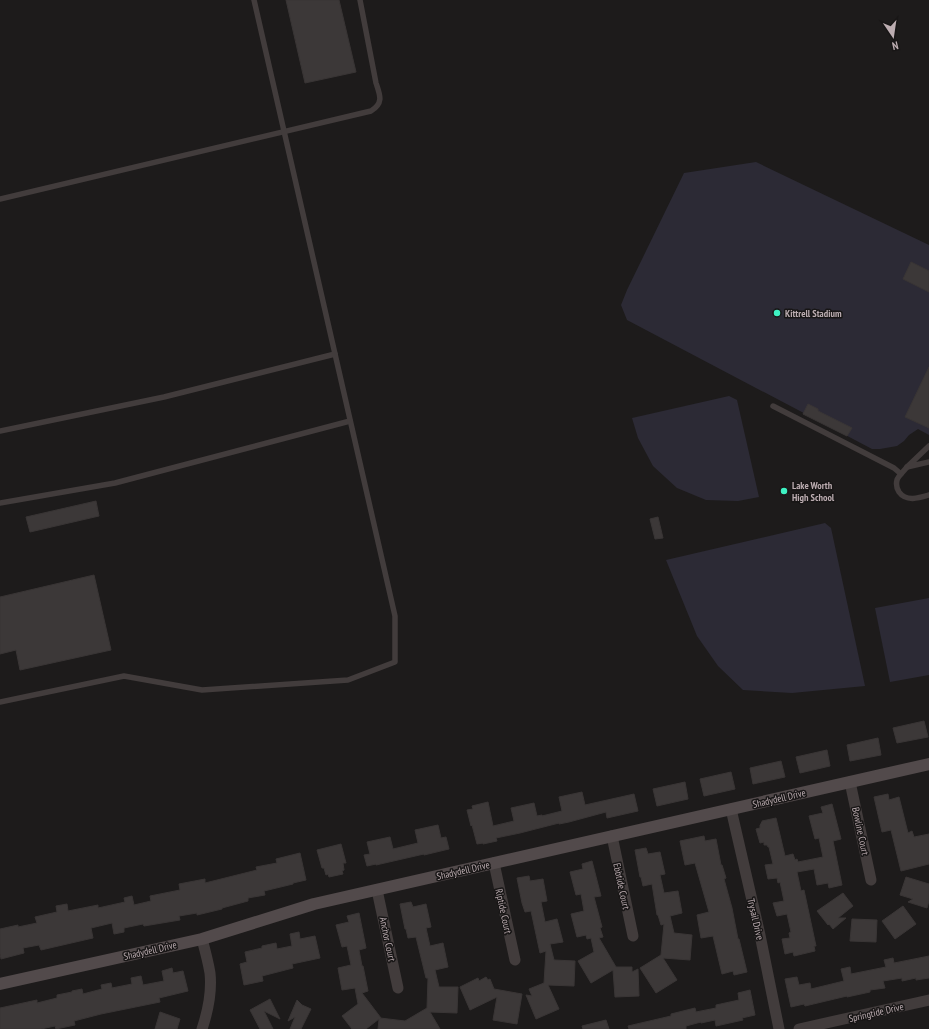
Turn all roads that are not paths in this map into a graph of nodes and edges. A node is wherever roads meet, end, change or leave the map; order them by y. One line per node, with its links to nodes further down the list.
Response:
1 (254, 0): 3 (lane)
2 (360, 0): 3 (lane)
3 (284, 131): 4 (lane); 5 (lane)
4 (0, 199)
5 (335, 354): 7 (lane); 8 (lane)
6 (773, 406): 12 (lane)
7 (350, 421): 14 (lane); 15 (lane)
8 (0, 431)
9 (929, 446): 11 (lane)
10 (929, 462): 11 (lane)
11 (907, 467): 12 (lane)
12 (901, 474): 13 (lane)
13 (929, 496)
14 (0, 503)
15 (0, 702)
16 (929, 764): 17 (street, Shadydell Drive)
17 (850, 782): 18 (street, Shadydell Drive); 21 (street, Bowline Court)
18 (732, 809): 19 (street, Shadydell Drive); 30 (street, Trysail Drive)
19 (612, 836): 20 (street, Shadydell Drive); 23 (street, Ebbtide Court)
20 (494, 863): 22 (street, Shadydell Drive); 25 (street, Riptide Court)
21 (871, 880)
22 (377, 890): 24 (street, Shadydell Drive); 27 (street, Anchor Court)
23 (633, 936)
24 (202, 939): 26 (street, Shadydell Drive); 29 (street)
25 (515, 960)
26 (0, 984)
27 (398, 988)
28 (929, 1000): 31 (street, Springtide Drive)
29 (202, 1029)
30 (779, 1029)
31 (799, 1029)

